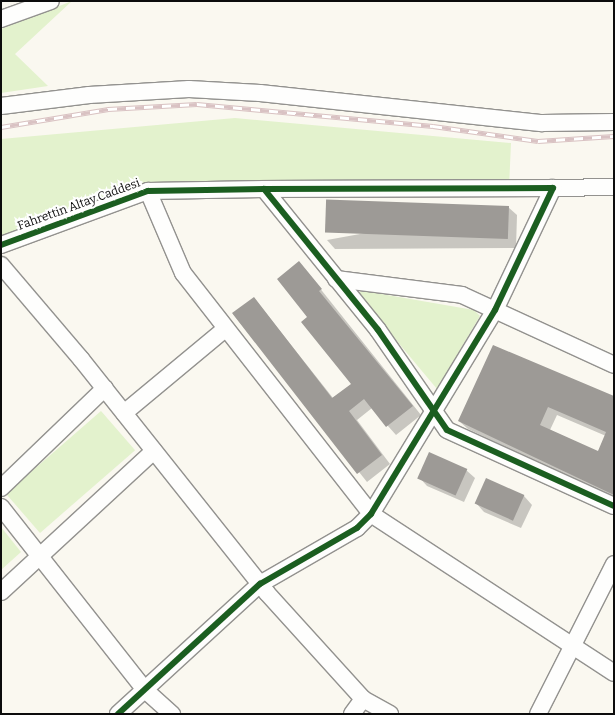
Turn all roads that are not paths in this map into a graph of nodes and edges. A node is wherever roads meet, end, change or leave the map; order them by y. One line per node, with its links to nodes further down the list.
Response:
1 (51, 1): 2 (street)
2 (1, 19)
3 (1, 106): 4 (street)
4 (614, 122)
5 (614, 187): 6 (street, Fahrettin Altay Caddesi)
6 (553, 188): 7 (street, Fahrettin Altay Caddesi); 12 (street)
7 (264, 189): 8 (street, Fahrettin Altay Caddesi); 11 (street)
8 (148, 191): 9 (street, Fahrettin Altay Caddesi); 13 (street)
9 (1, 245)
10 (1, 265): 15 (street)
11 (336, 280): 12 (street); 16 (street)
12 (495, 310): 14 (street); 16 (street)
13 (224, 330): 17 (street); 22 (street)
14 (613, 362)
15 (104, 388): 17 (street); 19 (street)
16 (434, 409): 20 (street); 22 (street)
17 (124, 413): 18 (street)
18 (154, 451): 23 (street); 25 (street)
19 (1, 488)
20 (614, 506)
21 (1, 507): 23 (street)
22 (371, 514): 25 (street); 27 (street)
23 (41, 557): 26 (street); 29 (street)
24 (614, 564): 27 (street)
25 (260, 584): 29 (street); 30 (street)
26 (1, 592)
27 (572, 649): 28 (street); 35 (street)
28 (614, 673)
29 (144, 689): 31 (street); 32 (street)
30 (363, 699): 33 (street); 34 (street)
31 (118, 714)
32 (172, 714)
33 (352, 714)
34 (390, 714)
35 (538, 714)

